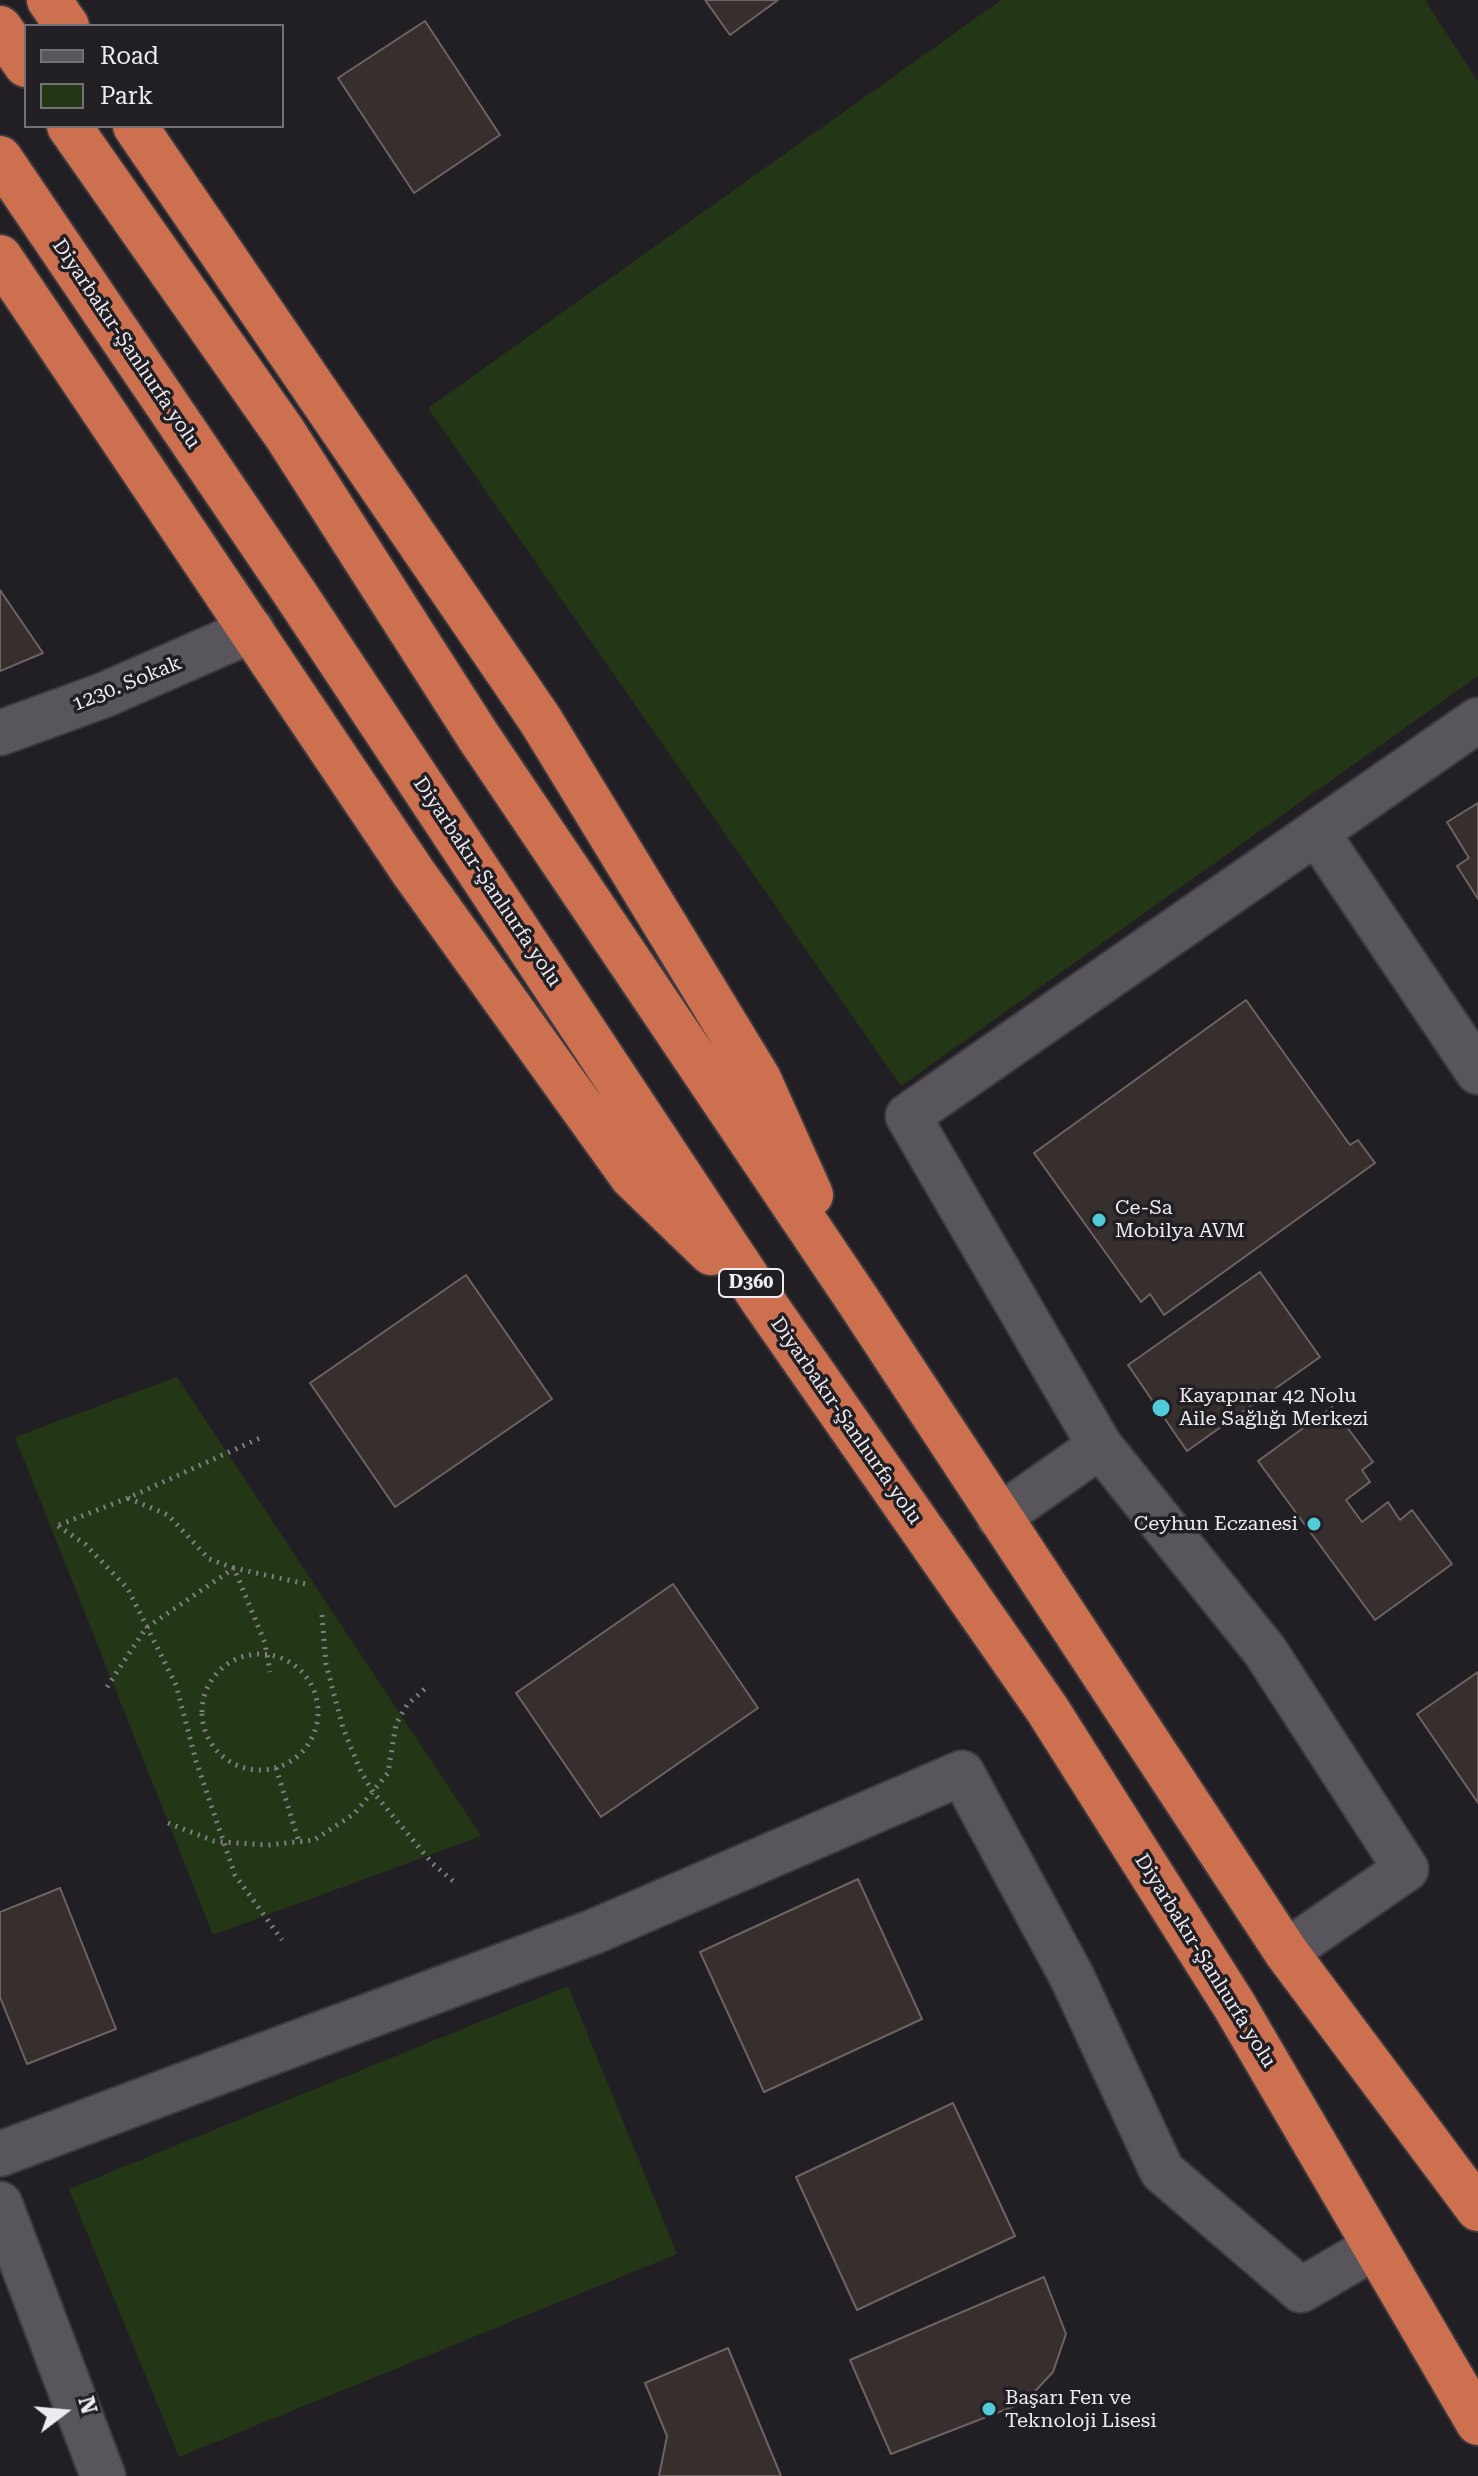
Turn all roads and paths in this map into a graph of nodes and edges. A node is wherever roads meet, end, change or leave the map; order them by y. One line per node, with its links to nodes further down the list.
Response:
1 (49, 0): 2 (highway)
2 (66, 24)
3 (0, 28): 4 (highway)
4 (24, 62)
5 (70, 128): 14 (highway)
6 (136, 128): 14 (highway)
7 (0, 158): 15 (highway, Diyarbakır-Şanlıurfa yolu / D360)
8 (0, 257): 9 (highway)
9 (252, 630): 11 (street, 1230. Sokak); 15 (highway)
10 (1478, 720): 12 (street)
11 (0, 733)
12 (1317, 833): 13 (street); 17 (street)
13 (1478, 1072)
14 (857, 1299): 19 (highway)
15 (765, 1304): 39 (highway, Diyarbakır-Şanlıurfa yolu / D360)
16 (260, 1438): 18 (path)
17 (1100, 1446): 19 (street); 35 (street)
18 (128, 1498): 20 (path); 23 (path)
19 (999, 1517): 35 (highway)
20 (234, 1568): 21 (path); 23 (path); 24 (path)
21 (306, 1584)
22 (322, 1615): 29 (path)
23 (146, 1628): 27 (path); 31 (path)
24 (267, 1655): 25 (path); 28 (path); 28 (path)
25 (270, 1672)
26 (428, 1686): 29 (path)
27 (107, 1687)
28 (276, 1768): 32 (path)
29 (373, 1792): 32 (path); 33 (path)
30 (168, 1823): 31 (path)
31 (223, 1842): 32 (path); 34 (path)
32 (299, 1842)
33 (453, 1881)
34 (282, 1940)
35 (1286, 1952): 38 (highway)
36 (0, 2154): 39 (street)
37 (0, 2204): 41 (street)
38 (1478, 2209)
39 (1375, 2247): 40 (highway, Diyarbakır-Şanlıurfa yolu / D360)
40 (1478, 2423)
41 (103, 2476)

